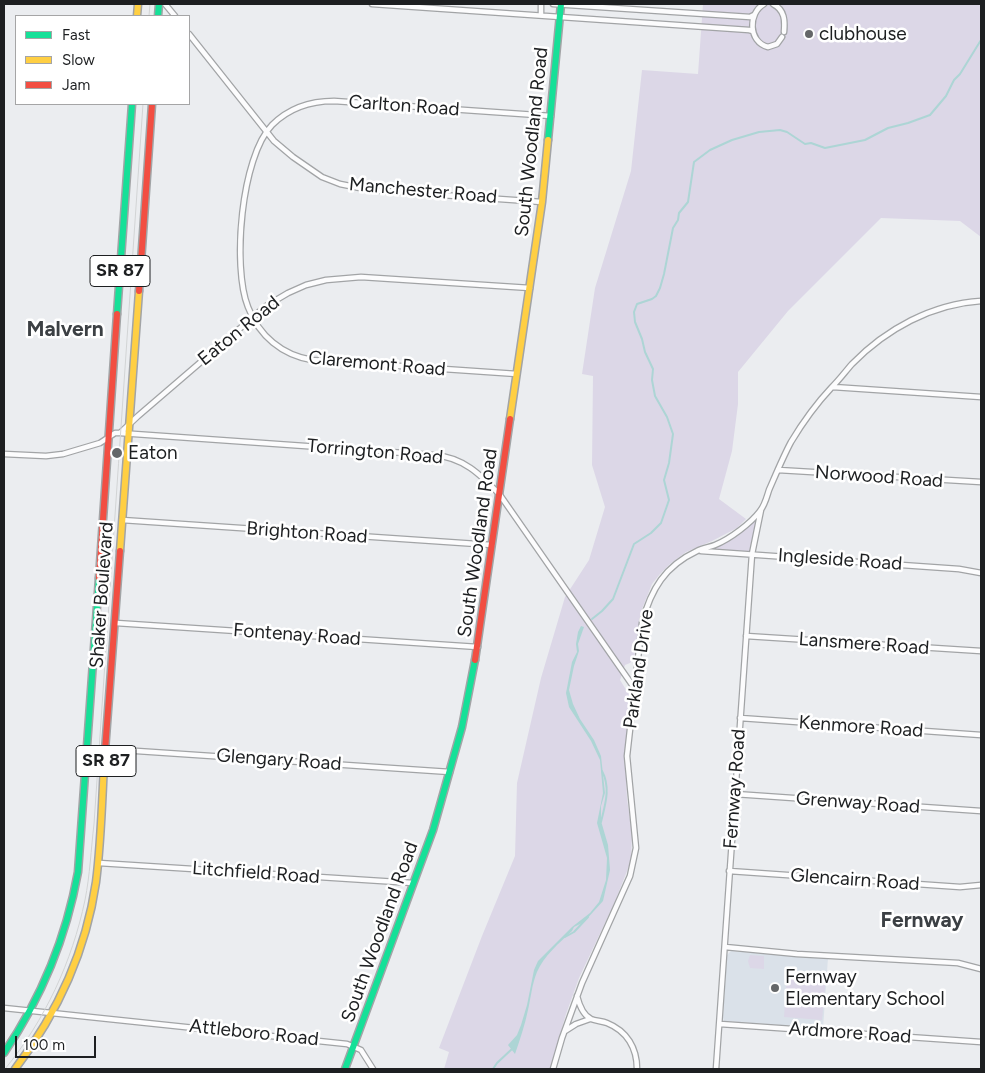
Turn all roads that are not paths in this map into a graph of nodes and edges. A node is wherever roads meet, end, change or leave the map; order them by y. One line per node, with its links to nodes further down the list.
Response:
1 (165, 4): 10 (street)
2 (372, 4): 3 (street)
3 (384, 4): 11 (street)
4 (542, 4): 11 (street)
5 (553, 4): 6 (street)
6 (561, 4): 9 (street); 13 (main road, South Woodland Road)
7 (764, 4): 12 (street)
8 (773, 4): 15 (street)
9 (698, 14): 12 (street); 14 (street)
10 (174, 15)
11 (541, 15): 13 (street)
12 (754, 15): 15 (street)
13 (560, 17): 14 (street); 19 (main road, South Woodland Road)
14 (698, 26): 15 (street)
15 (753, 31)
16 (190, 35): 20 (street, Manchester Road)
17 (132, 105): 31 (main road, Shaker Boulevard / SR 87)
18 (152, 105): 28 (main road, Shaker Boulevard / SR 87)
19 (551, 116): 20 (street, Carlton Road); 21 (main road, South Woodland Road)
20 (267, 132): 21 (street, Manchester Road); 24 (street, Carlton Road)
21 (542, 202): 22 (main road, South Woodland Road)
22 (530, 288): 24 (street, Eaton Road); 25 (main road, South Woodland Road)
23 (981, 301): 26 (street, Parkland Drive)
24 (252, 317): 25 (street, Claremont Road); 28 (street, Eaton Road)
25 (518, 374): 35 (main road, South Woodland Road)
26 (833, 387): 27 (street); 33 (street, Parkland Drive)
27 (981, 397)
28 (129, 424): 29 (street, Eaton Road); 30 (main road, Shaker Boulevard / SR 87)
29 (120, 433): 30 (street, Torrington Road); 31 (street, Eaton Road)
30 (129, 434): 35 (street, Torrington Road); 37 (main road, Shaker Boulevard / SR 87)
31 (108, 438): 32 (street, Eaton Road); 61 (main road, Shaker Boulevard / SR 87)
32 (4, 454)
33 (778, 470): 34 (street, Norwood Road); 36 (street, Parkland Drive)
34 (981, 482)
35 (500, 495): 38 (main road, South Woodland Road); 46 (street, Torrington Road)
36 (761, 510): 39 (street, Parkland Drive); 40 (street, Fernway Road)
37 (122, 520): 38 (street, Brighton Road); 42 (main road, Shaker Boulevard / SR 87)
38 (492, 545): 44 (main road, South Woodland Road)
39 (698, 551): 40 (street, Ingleside Road); 46 (street, Parkland Drive)
40 (752, 554): 41 (street, Ingleside Road); 43 (street, Fernway Road)
41 (981, 573)
42 (116, 623): 44 (street, Fontenay Road); 49 (main road, Shaker Boulevard / SR 87)
43 (746, 636): 45 (street, Lansmere Road); 47 (street, Fernway Road)
44 (478, 647): 50 (main road, South Woodland Road)
45 (981, 651)
46 (635, 689): 59 (street, Parkland Drive)
47 (740, 718): 48 (street, Kenmore Road); 51 (street, Fernway Road)
48 (981, 735)
49 (107, 749): 50 (street, Glengary Road); 53 (main road, Shaker Boulevard / SR 87)
50 (450, 772): 55 (main road, South Woodland Road)
51 (735, 794): 52 (street, Grenway Road); 54 (street, Fernway Road)
52 (981, 811)
53 (99, 863): 55 (street, Litchfield Road); 62 (main road, Shaker Boulevard / SR 87)
54 (729, 871): 56 (street, Glencairn Road); 57 (street, Fernway Road)
55 (413, 884): 67 (main road, South Woodland Road)
56 (981, 885)
57 (725, 947): 58 (street); 64 (street, Fernway Road)
58 (981, 969)
59 (577, 996): 63 (street); 65 (street, Parkland Drive)
60 (4, 1008): 61 (street, Attleboro Road)
61 (31, 1010): 62 (street, Attleboro Road); 68 (main road, Shaker Boulevard / SR 87)
62 (53, 1012): 67 (street, Attleboro Road); 69 (main road, Shaker Boulevard / SR 87)
63 (590, 1019): 65 (street); 73 (street)
64 (720, 1024): 66 (street, Ardmore Road); 74 (street, Fernway Road)
65 (565, 1031): 72 (street, Parkland Drive)
66 (981, 1042)
67 (354, 1046): 70 (main road, South Woodland Road); 71 (street)
68 (4, 1053)
69 (15, 1069)
70 (345, 1069)
71 (373, 1069)
72 (553, 1069)
73 (637, 1069)
74 (716, 1069)

